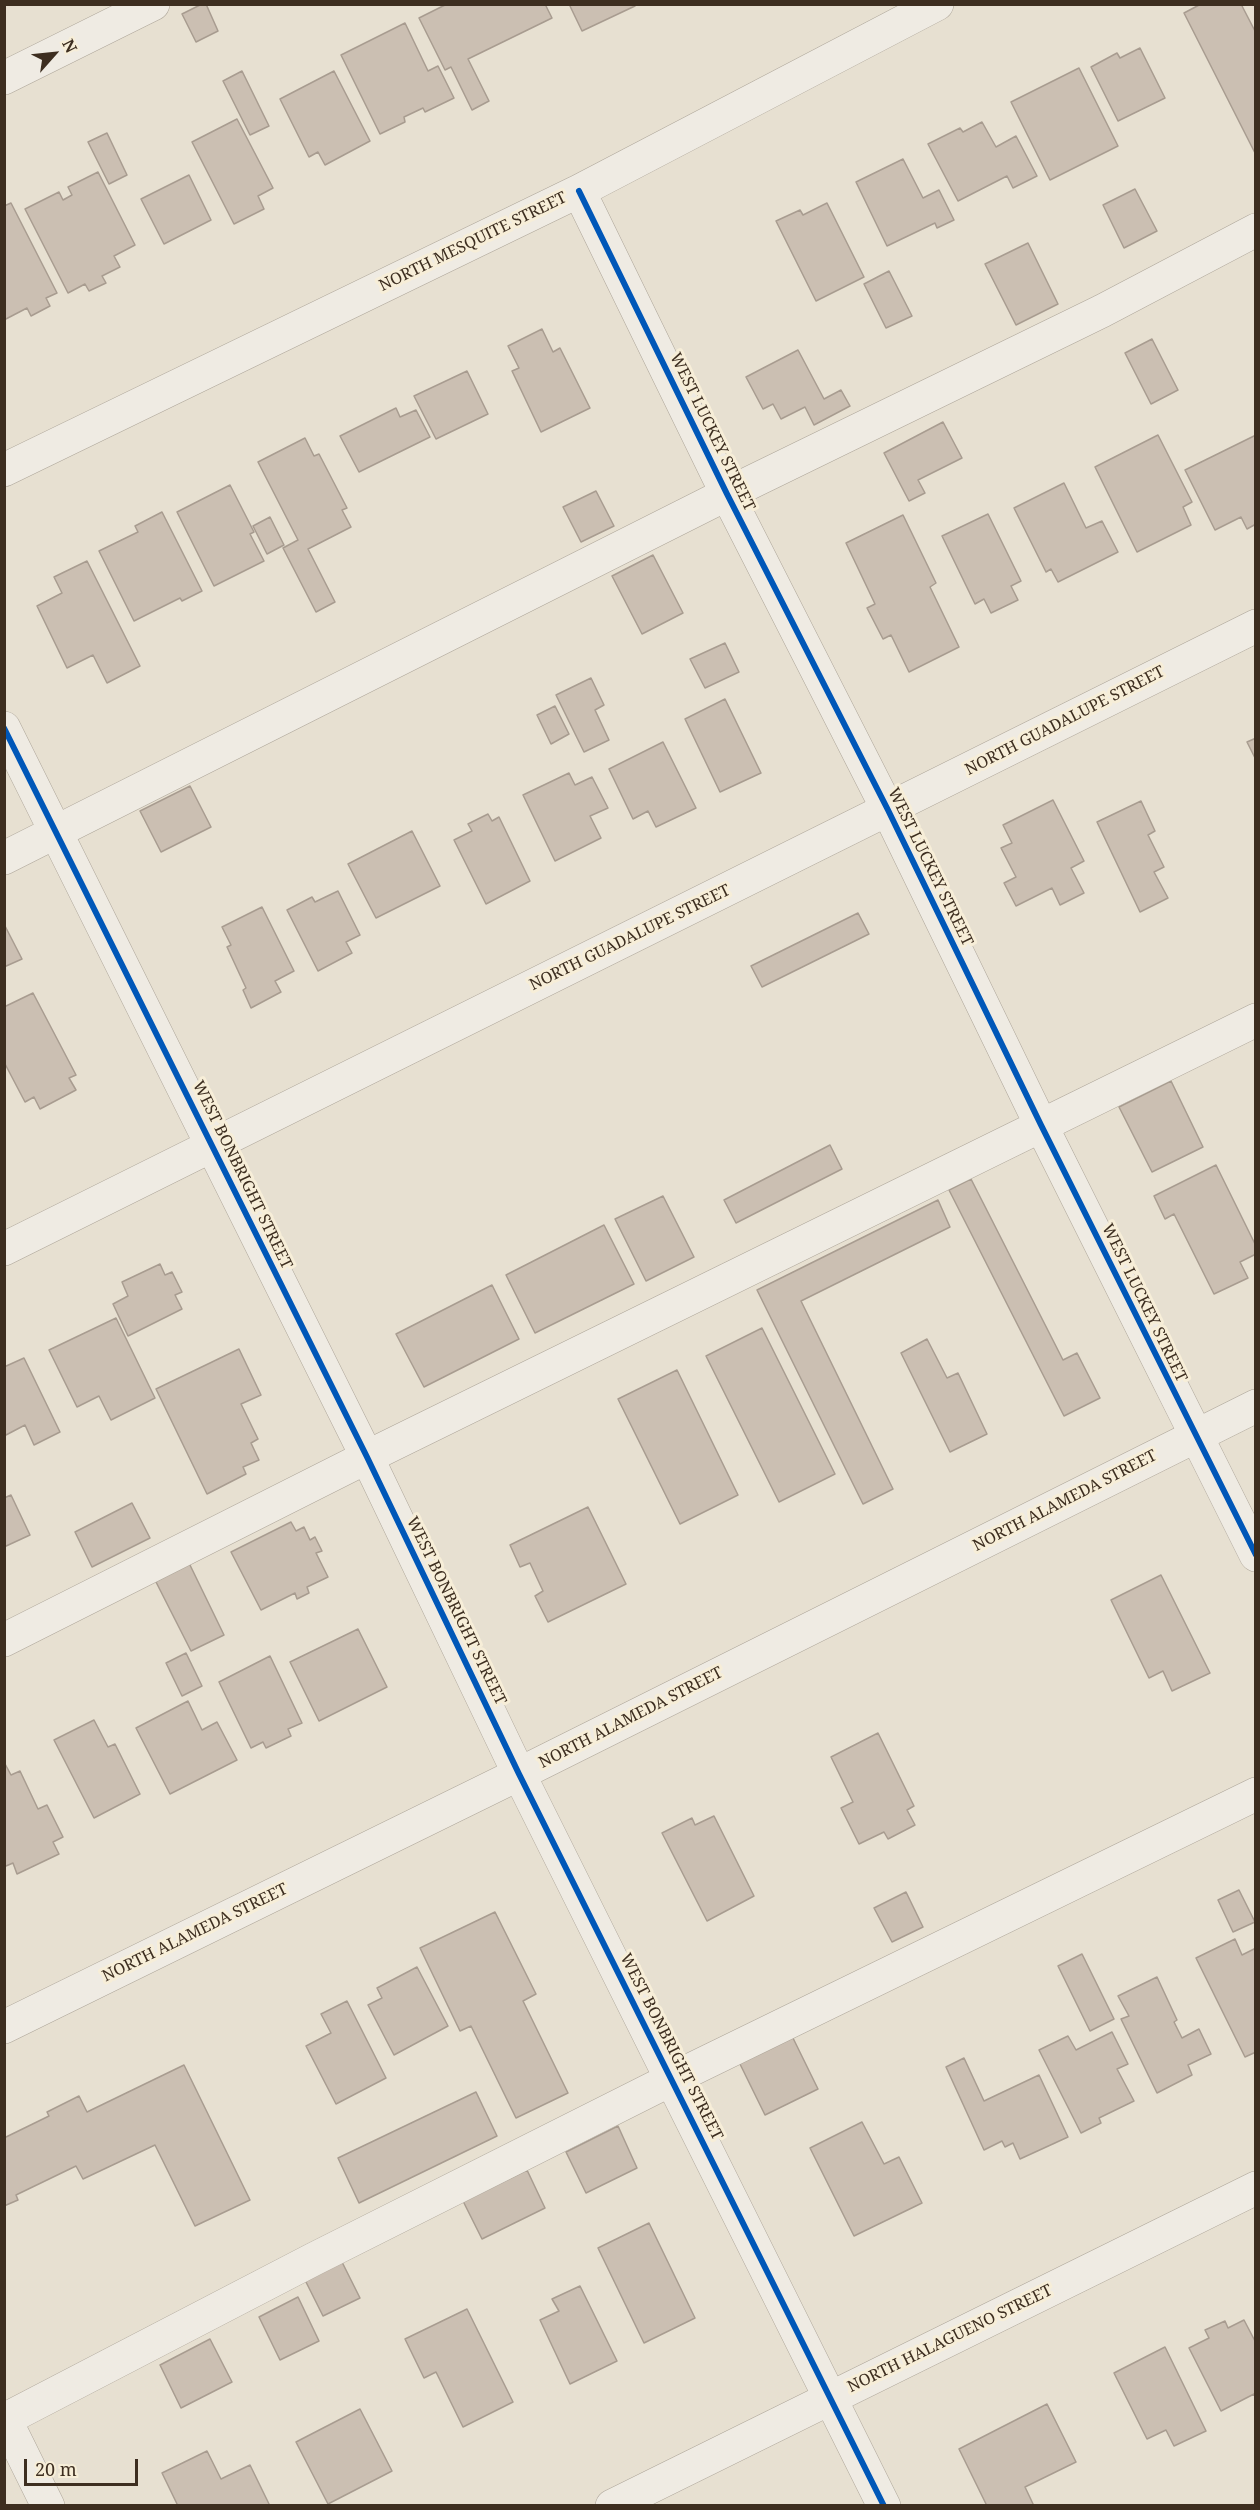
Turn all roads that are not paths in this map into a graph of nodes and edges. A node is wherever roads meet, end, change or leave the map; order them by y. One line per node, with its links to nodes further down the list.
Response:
1 (153, 4): 3 (street)
2 (938, 4): 4 (street, NORTH MESQUITE STREET)
3 (4, 78)
4 (579, 190): 6 (street, NORTH MESQUITE STREET); 7 (street, WEST LUCKEY STREET)
5 (1256, 230): 7 (street)
6 (4, 470)
7 (727, 494): 10 (street, WEST LUCKEY STREET); 11 (street)
8 (1256, 626): 10 (street, NORTH GUADALUPE STREET)
9 (4, 728): 11 (street, WEST BONBRIGHT STREET)
10 (888, 810): 14 (street, WEST LUCKEY STREET); 15 (street, NORTH GUADALUPE STREET)
11 (57, 832): 12 (street); 15 (street, WEST BONBRIGHT STREET)
12 (4, 858)
13 (1256, 1020): 14 (street)
14 (1041, 1125): 18 (street, WEST LUCKEY STREET); 19 (street)
15 (213, 1146): 16 (street, NORTH GUADALUPE STREET); 19 (street, WEST BONBRIGHT STREET)
16 (4, 1248)
17 (1256, 1406): 18 (street, NORTH ALAMEDA STREET)
18 (1195, 1436): 20 (street, WEST LUCKEY STREET); 22 (street, NORTH ALAMEDA STREET)
19 (367, 1458): 21 (street); 22 (street, WEST BONBRIGHT STREET)
20 (1256, 1555)
21 (4, 1640)
22 (519, 1774): 24 (street, NORTH ALAMEDA STREET); 25 (street, WEST BONBRIGHT STREET)
23 (1256, 1794): 25 (street)
24 (4, 2027)
25 (672, 2079): 27 (street, WEST BONBRIGHT STREET); 28 (street)
26 (1256, 2188): 27 (street, NORTH HALAGUENO STREET)
27 (831, 2397): 30 (street, NORTH HALAGUENO STREET); 31 (street, WEST BONBRIGHT STREET)
28 (5, 2418): 29 (street)
29 (48, 2505)
30 (612, 2505)
31 (884, 2505)

